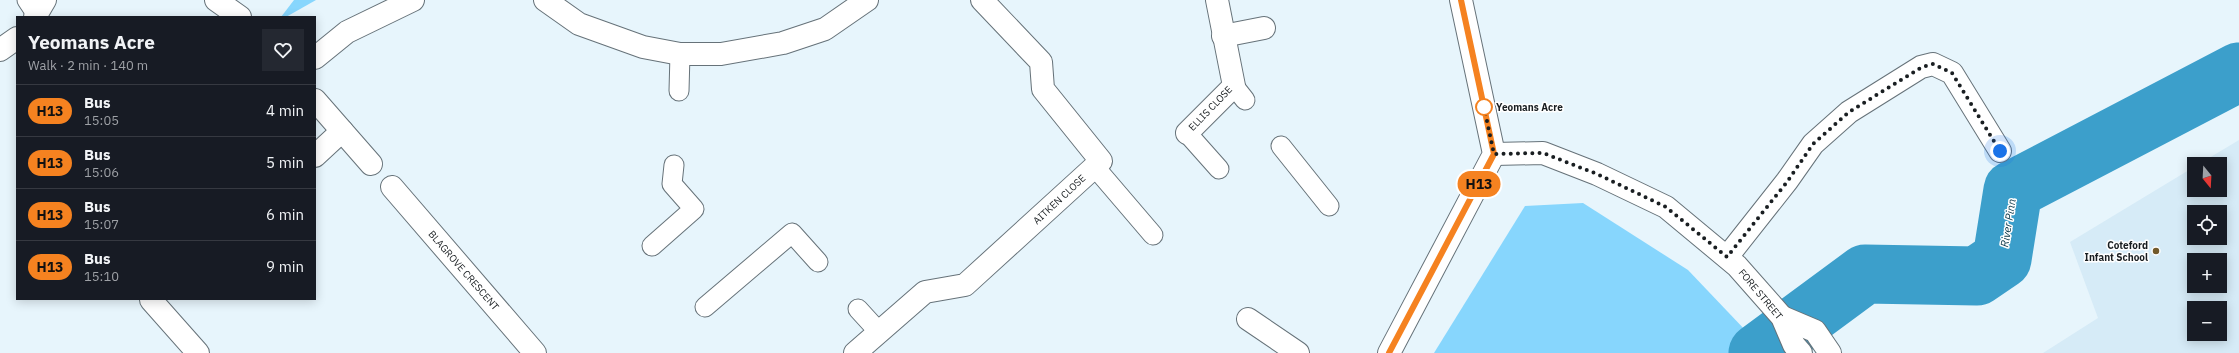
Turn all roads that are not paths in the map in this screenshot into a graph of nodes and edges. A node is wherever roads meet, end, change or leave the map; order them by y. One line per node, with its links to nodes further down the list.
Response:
1 (413, 0): 14 (street)
2 (545, 0): 13 (street)
3 (867, 0): 13 (street)
4 (982, 0): 25 (street, AITKEN CLOSE)
5 (1217, 0): 10 (street, ELLIS CLOSE)
6 (1461, 0): 21 (street)
7 (218, 1): 8 (street)
8 (239, 16)
9 (1264, 28): 10 (street)
10 (1223, 36): 18 (street, ELLIS CLOSE)
11 (16, 39): 12 (street)
12 (0, 50)
13 (680, 54): 15 (lane)
14 (316, 57)
15 (679, 90)
16 (316, 101): 17 (street)
17 (342, 131): 22 (street); 23 (street)
18 (1187, 133): 26 (lane)
19 (1281, 146): 28 (lane)
20 (2000, 151): 31 (street)
21 (1494, 154): 31 (street, FORE STREET); 44 (street)
22 (316, 155)
23 (371, 164)
24 (674, 165): 30 (lane)
25 (1094, 166): 29 (lane); 38 (street, AITKEN CLOSE)
26 (1219, 169)
27 (392, 187): 41 (street, BLAGROVE CRESCENT)
28 (1329, 206)
29 (1153, 235)
30 (652, 246)
31 (1727, 257): 36 (street, FORE STREET)
32 (818, 262): 34 (lane)
33 (153, 300): 40 (street)
34 (705, 307)
35 (858, 309): 38 (lane)
36 (1783, 318): 39 (street, FORE STREET); 45 (street)
37 (1248, 319): 43 (street)
38 (879, 332): 42 (street, AITKEN CLOSE)
39 (1797, 349)
40 (198, 353)
41 (535, 353)
42 (855, 353)
43 (1298, 353)
44 (1389, 353)
45 (1830, 353)

